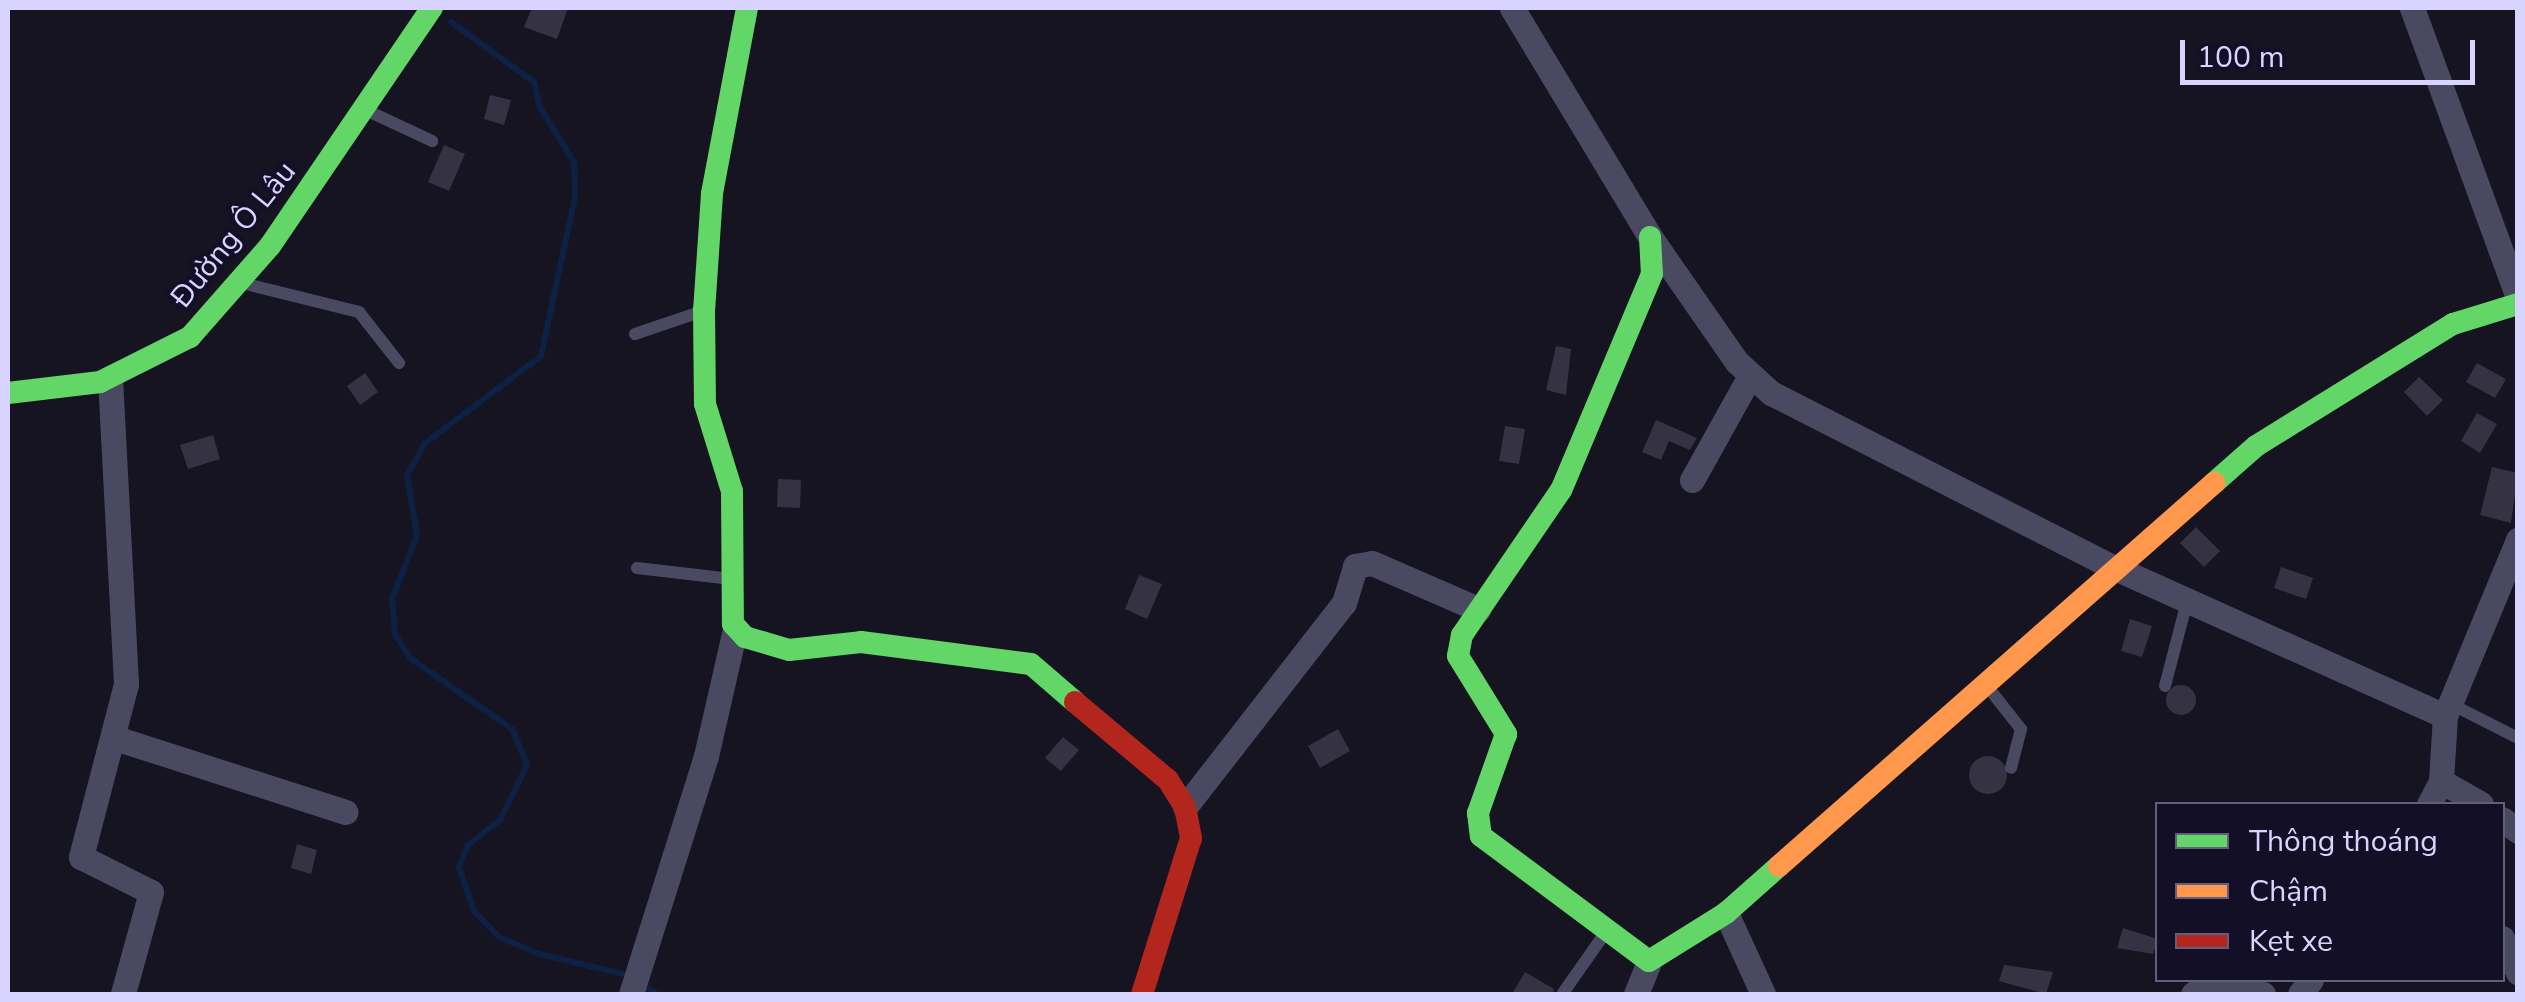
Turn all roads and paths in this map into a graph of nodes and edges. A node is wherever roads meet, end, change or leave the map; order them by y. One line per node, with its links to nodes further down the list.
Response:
1 (432, 8): 5 (street, Đường Ô Lâu)
2 (747, 8): 10 (street)
3 (1512, 8): 7 (street)
4 (2412, 8): 9 (street)
5 (368, 111): 6 (lane); 8 (street, Đường Ô Lâu)
6 (432, 141)
7 (1650, 238): 13 (street); 22 (street)
8 (240, 282): 12 (lane); 14 (street, Đường Ô Lâu)
9 (2518, 301): 18 (street)
10 (704, 310): 11 (lane); 20 (street)
11 (635, 334)
12 (399, 363)
13 (1750, 376): 16 (street); 18 (street)
14 (110, 378): 15 (street, Đường Ô Lâu); 27 (street)
15 (8, 393)
16 (1692, 480)
17 (2518, 540): 26 (street)
18 (2113, 566): 21 (street); 24 (street)
19 (637, 568): 20 (lane)
20 (731, 579): 23 (street)
21 (2188, 598): 25 (lane); 26 (street)
22 (1478, 609): 33 (street); 36 (street)
23 (735, 629): 33 (street); 43 (street)
24 (1986, 684): 29 (lane); 35 (street)
25 (2165, 686)
26 (2447, 710): 28 (lane); 30 (street)
27 (115, 738): 34 (street); 42 (street)
28 (2518, 738)
29 (2011, 768)
30 (2441, 781): 31 (street); 32 (street)
31 (2429, 802)
32 (2478, 802)
33 (1185, 807): 44 (street)
34 (345, 812)
35 (1726, 913): 38 (street); 46 (street)
36 (1605, 933): 38 (street); 41 (lane)
37 (2505, 944): 39 (street)
38 (1648, 961): 45 (street)
39 (2518, 972)
40 (2218, 982): 47 (street)
41 (1563, 993)
42 (123, 994)
43 (631, 994)
44 (1142, 994)
45 (1636, 994)
46 (1763, 994)
47 (2263, 994)

